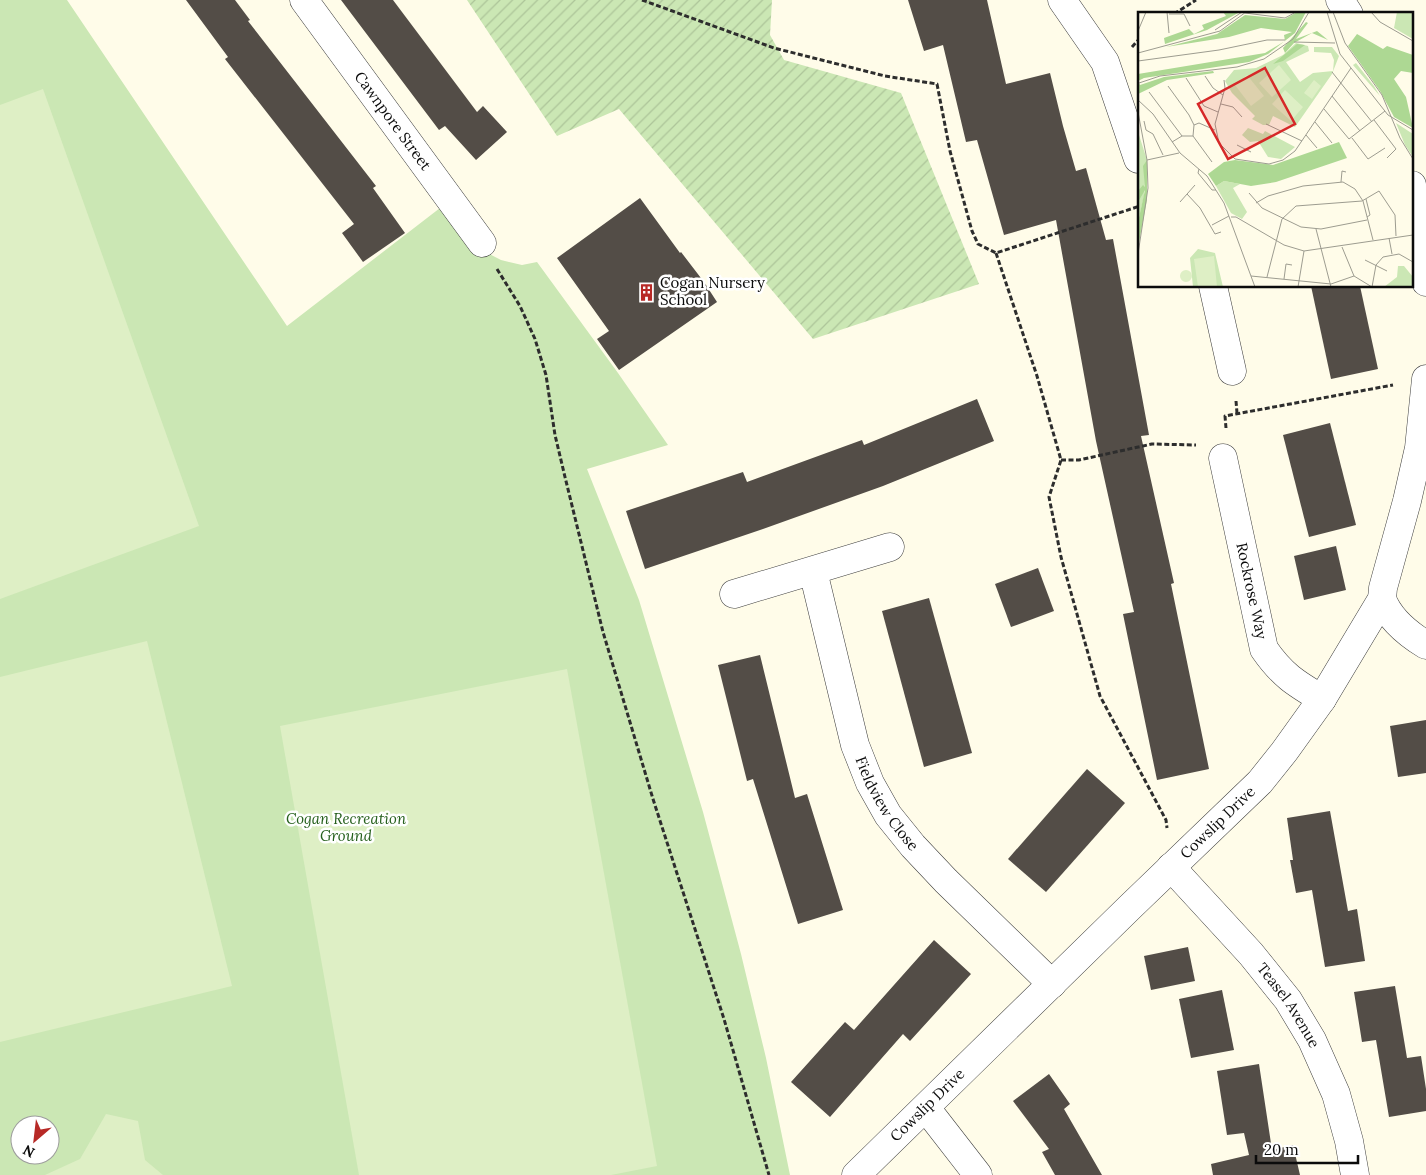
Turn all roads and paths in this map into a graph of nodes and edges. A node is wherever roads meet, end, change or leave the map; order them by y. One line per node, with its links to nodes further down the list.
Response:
1 (304, 0): 11 (street, Cawnpore Street)
2 (642, 0): 12 (path)
3 (1062, 0): 8 (street)
4 (1196, 0): 6 (path)
5 (1340, 0): 7 (street)
6 (1177, 12)
7 (1348, 12)
8 (1134, 161)
9 (1414, 196): 13 (street)
10 (1138, 207): 12 (path)
11 (482, 243): 28 (path)
12 (996, 253): 18 (path)
13 (1426, 282)
14 (1213, 288): 15 (street)
15 (1232, 371)
16 (1426, 379): 17 (path); 22 (street, Cowslip Drive)
17 (1220, 452): 18 (path); 24 (street, Rockrose Way)
18 (1060, 460): 25 (path)
19 (890, 547): 20 (street)
20 (813, 571): 21 (street); 26 (street, Fieldview Close)
21 (734, 594)
22 (1382, 599): 23 (street); 24 (street, Cowslip Drive)
23 (1426, 645)
24 (1322, 699): 25 (street, Cowslip Drive)
25 (1171, 867): 26 (street, Cowslip Drive); 31 (street, Teasel Avenue)
26 (1052, 984): 27 (street, Cowslip Drive)
27 (926, 1108): 29 (street, Cowslip Drive); 30 (street)
28 (769, 1175)
29 (856, 1175)
30 (978, 1175)
31 (1355, 1175)

